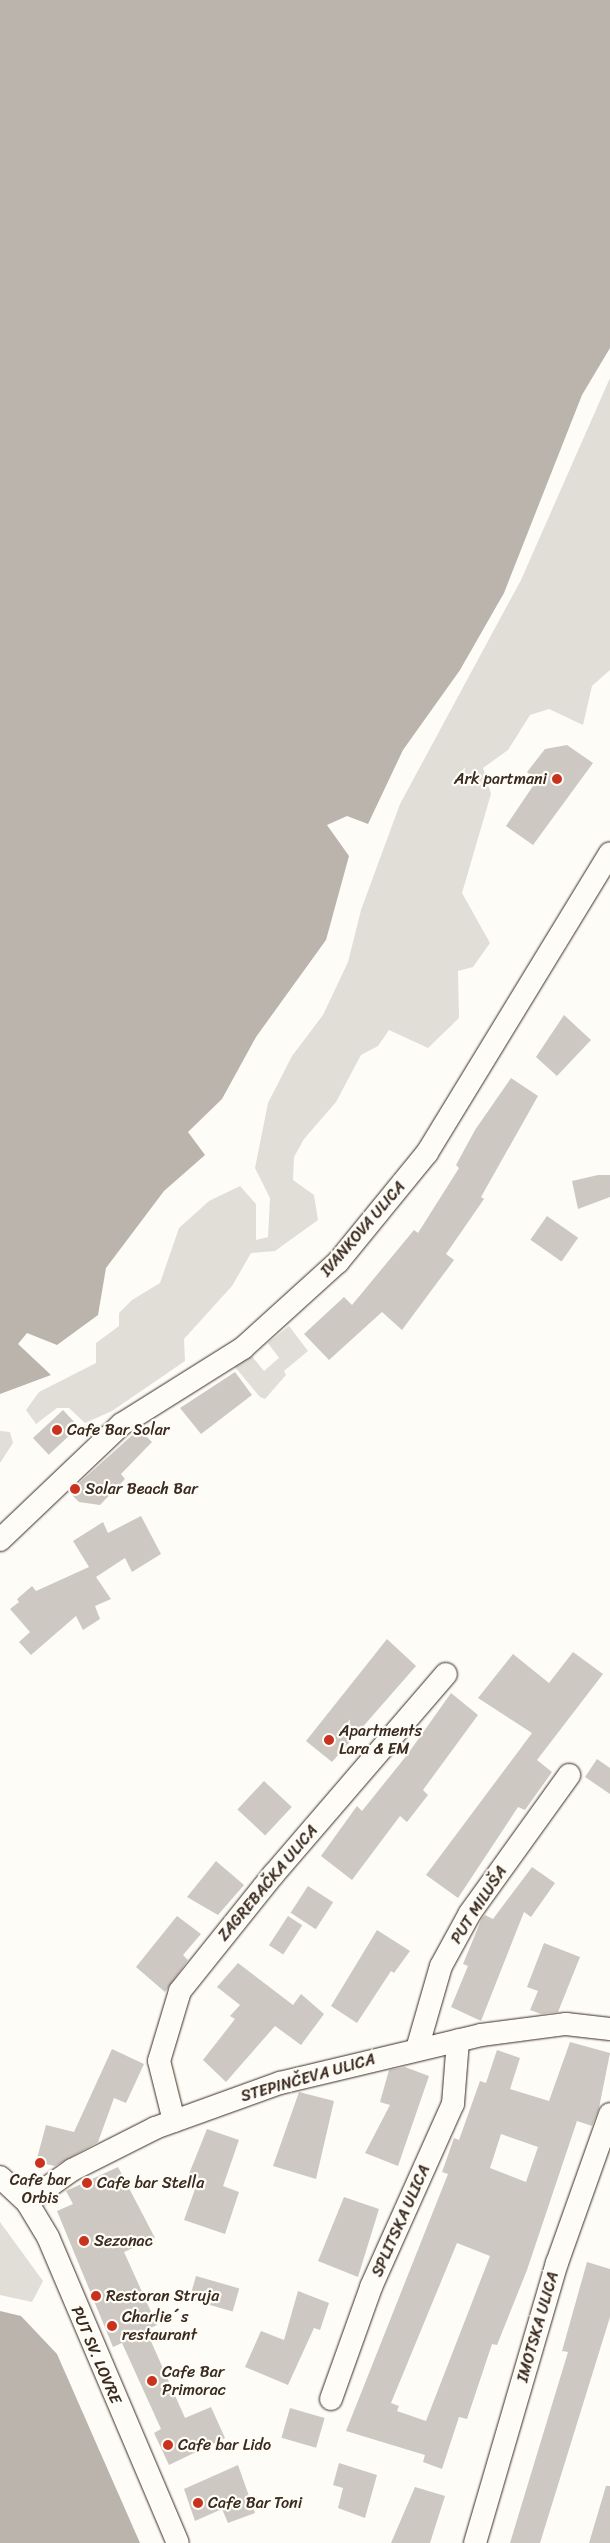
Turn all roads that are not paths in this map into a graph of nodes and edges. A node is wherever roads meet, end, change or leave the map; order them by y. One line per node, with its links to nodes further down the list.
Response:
1 (610, 852): 2 (street, IVANKOVA ULICA)
2 (0, 1540)
3 (446, 1674): 9 (street, ZAGREBAČKA ULICA)
4 (568, 1775): 7 (street, PUT MILUŠA)
5 (610, 2029): 6 (street, STEPINČEVA ULICA)
6 (458, 2040): 7 (street, STEPINČEVA ULICA); 12 (street, SPLITSKA ULICA)
7 (417, 2049): 9 (street, STEPINČEVA ULICA)
8 (610, 2114): 14 (street, IMOTSKA ULICA)
9 (174, 2121): 11 (street, STEPINČEVA ULICA)
10 (0, 2177): 11 (street, PUT SV. LOVRE)
11 (27, 2202): 13 (street, PUT SV. LOVRE)
12 (331, 2399)
13 (178, 2543)
14 (475, 2543)

